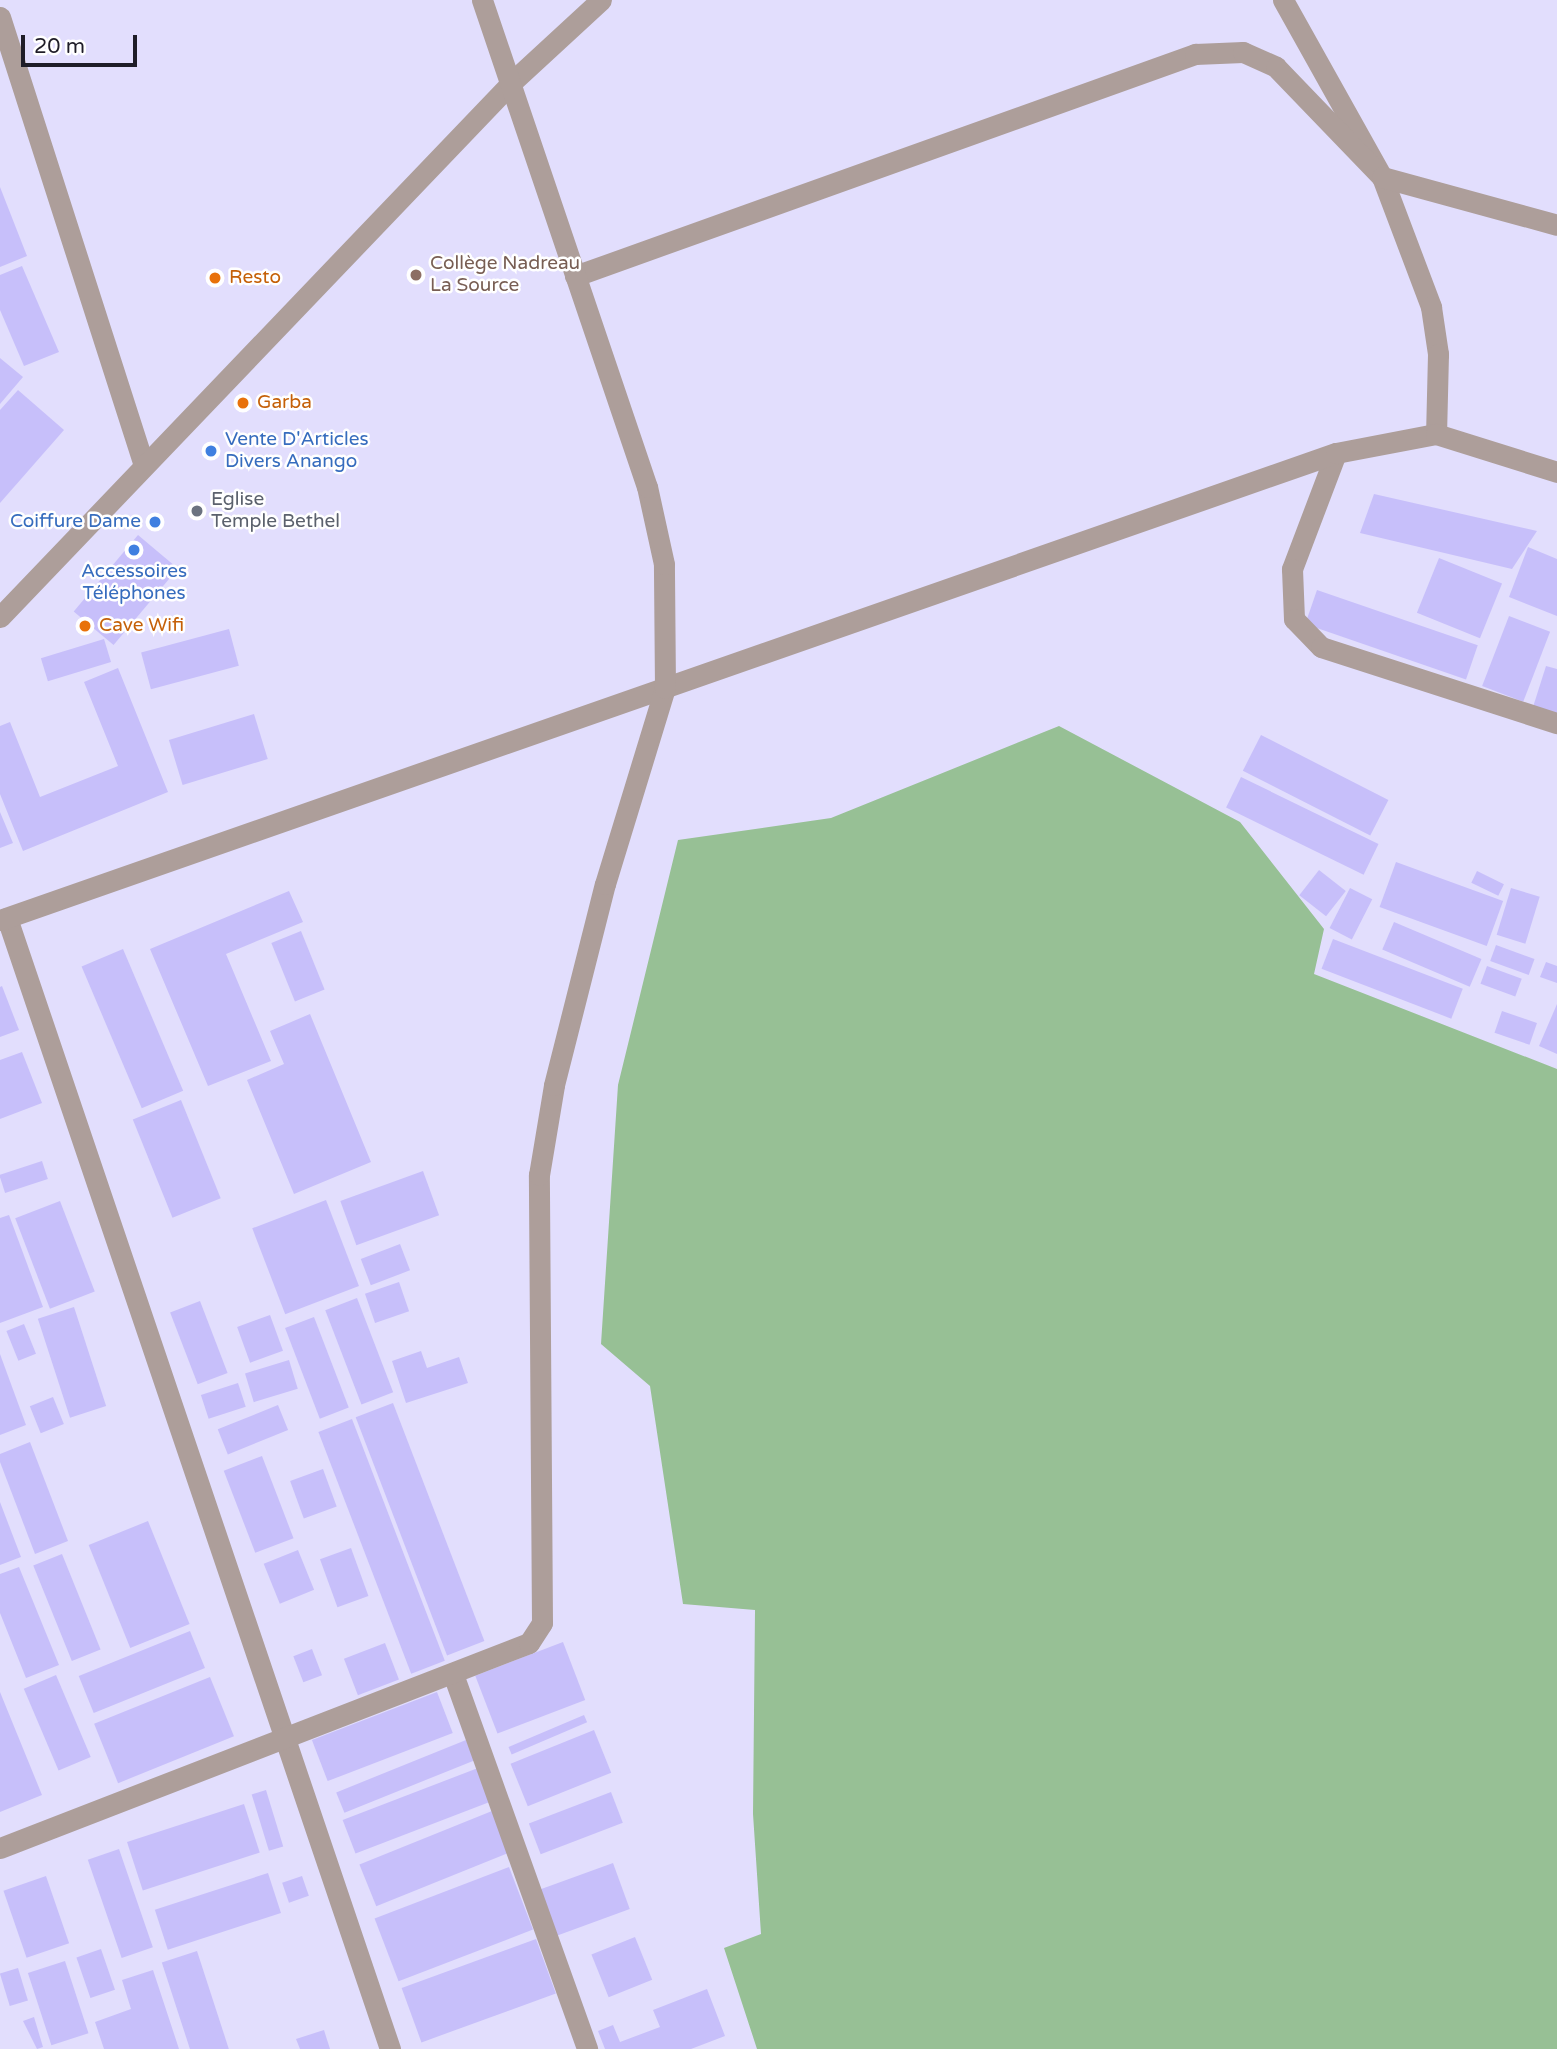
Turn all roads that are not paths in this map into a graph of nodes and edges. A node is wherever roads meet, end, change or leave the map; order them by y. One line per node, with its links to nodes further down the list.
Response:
1 (482, 0): 5 (street)
2 (601, 0): 5 (street)
3 (1283, 0): 6 (street)
4 (0, 17): 11 (street)
5 (512, 82): 8 (street); 11 (street)
6 (1382, 177): 7 (street); 8 (street); 9 (street)
7 (1557, 225)
8 (575, 276): 14 (street)
9 (1436, 434): 10 (street); 12 (street)
10 (1336, 453): 14 (street); 15 (street)
11 (144, 462): 13 (street)
12 (1557, 472)
13 (0, 617)
14 (664, 688): 16 (street); 17 (street)
15 (1557, 723)
16 (3, 919): 18 (street)
17 (453, 1674): 18 (street); 21 (street)
18 (282, 1740): 19 (street); 20 (street)
19 (0, 1848)
20 (390, 2049)
21 (587, 2049)

